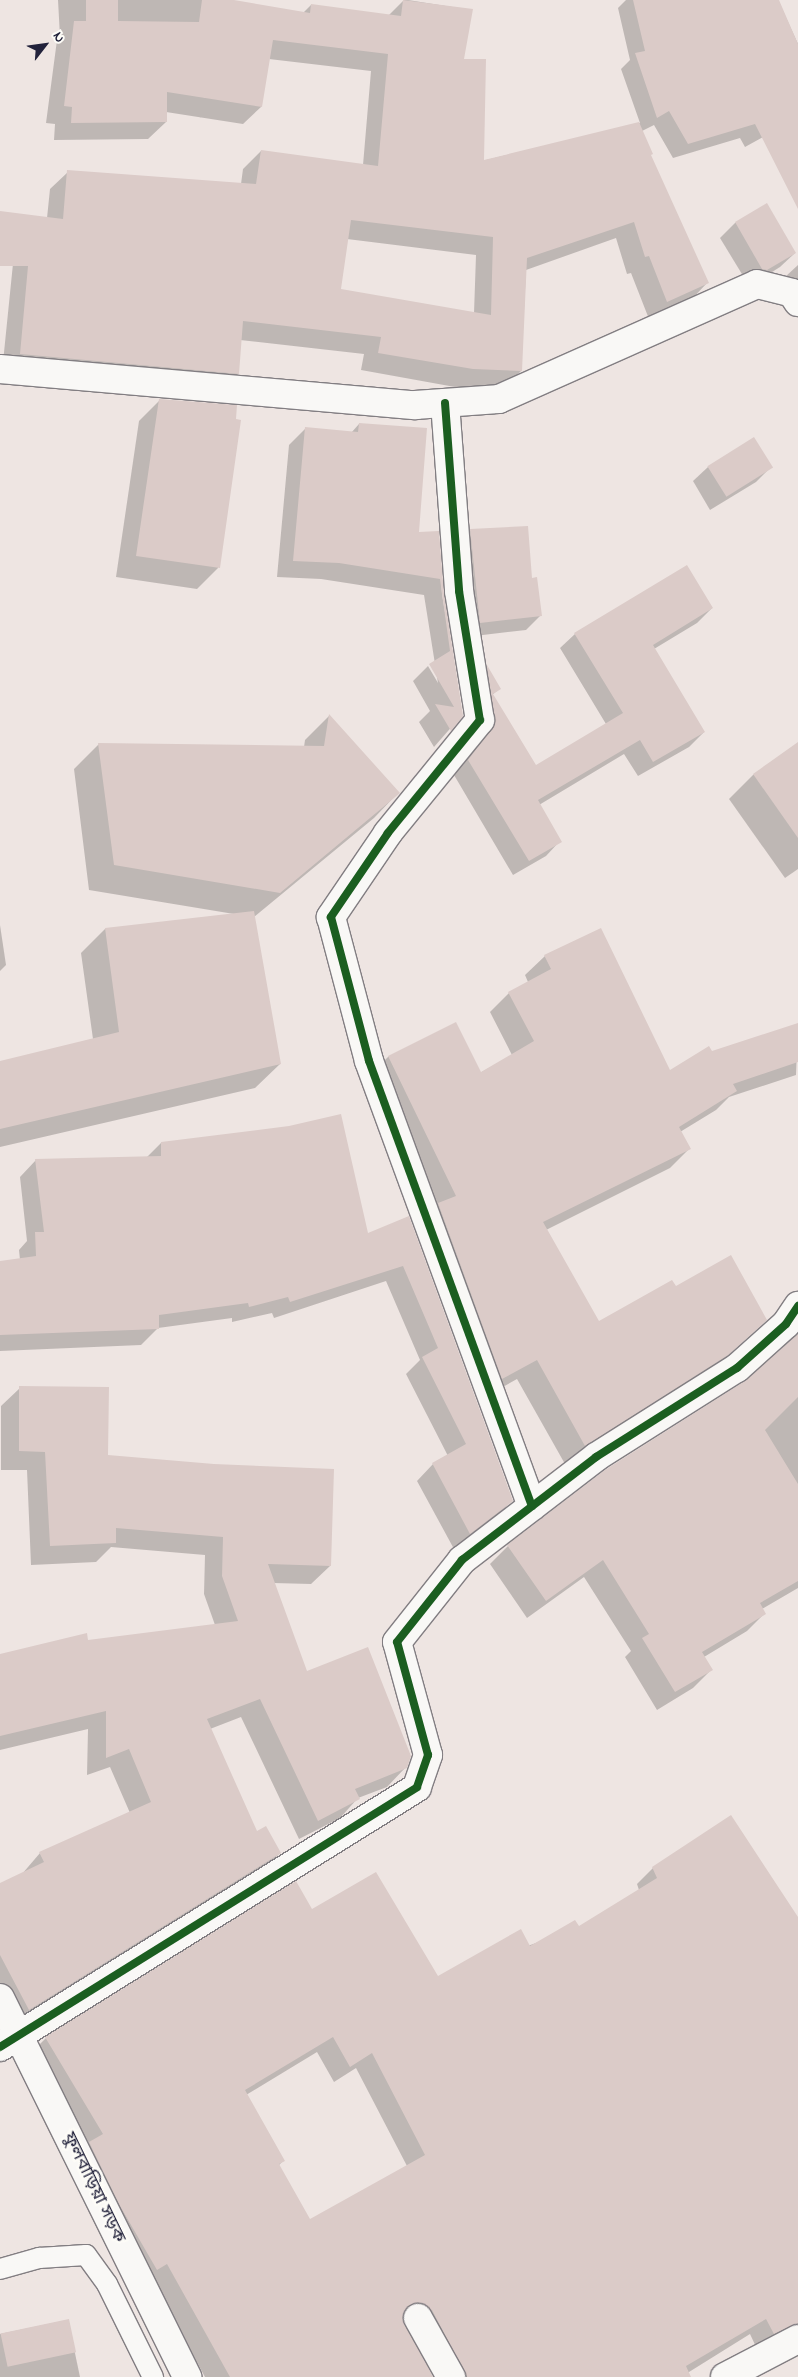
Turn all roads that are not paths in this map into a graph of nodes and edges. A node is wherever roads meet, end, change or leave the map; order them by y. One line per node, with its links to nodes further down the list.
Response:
1 (798, 302): 3 (street)
2 (0, 369): 3 (street)
3 (445, 403): 5 (street)
4 (798, 1306): 5 (street)
5 (532, 1506): 7 (street)
6 (0, 1998): 7 (street, ফুলবাড়িয়া সড়ক)
7 (9, 2042): 12 (street, ফুলবাড়িয়া সড়ক)
8 (0, 2269): 11 (lane)
9 (418, 2318): 13 (street)
10 (798, 2340): 14 (street)
11 (153, 2377)
12 (186, 2377)
13 (452, 2377)
14 (725, 2377)

